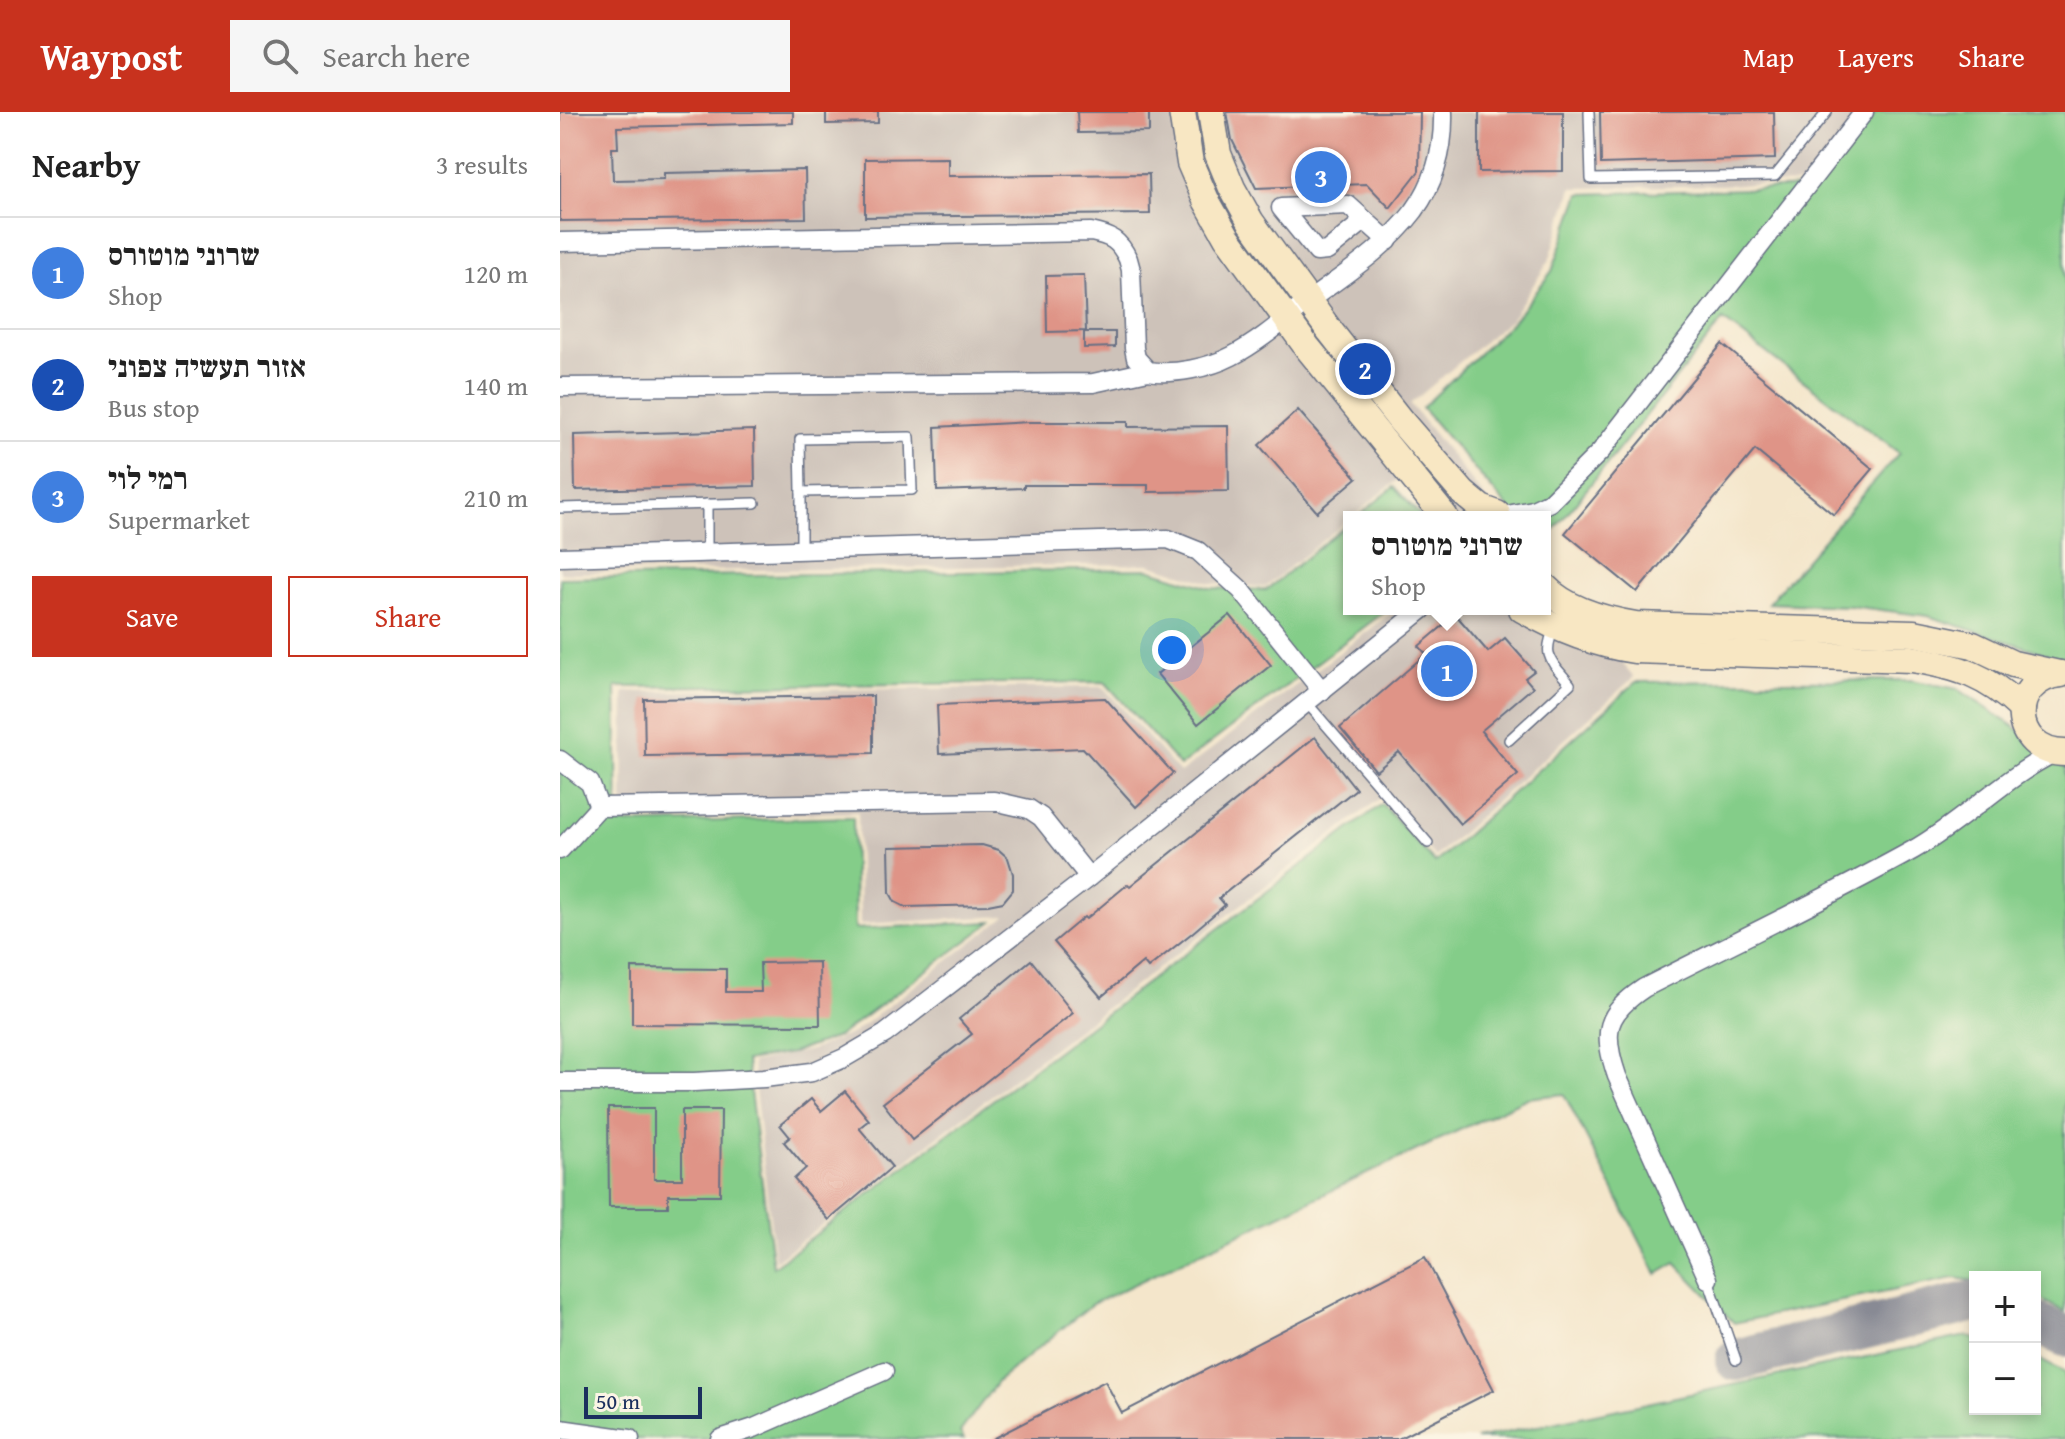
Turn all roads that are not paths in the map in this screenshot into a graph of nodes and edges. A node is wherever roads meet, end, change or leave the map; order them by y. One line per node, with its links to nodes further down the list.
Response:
1 (1182, 112): 11 (street)
2 (1211, 112): 10 (street)
3 (1443, 112): 8 (street)
4 (1589, 112): 5 (lane)
5 (1827, 112)
6 (1864, 112): 14 (street)
7 (1365, 220): 8 (street)
8 (1388, 241): 10 (street)
9 (560, 242): 12 (street)
10 (1308, 301): 11 (street); 20 (street)
11 (1286, 319): 12 (street); 19 (street)
12 (1148, 371): 13 (street)
13 (560, 387)
14 (1562, 491): 21 (street); 22 (street)
15 (801, 492): 15 (lane); 23 (lane)
16 (755, 503): 17 (lane)
17 (707, 504): 18 (lane); 24 (lane)
18 (560, 508)
19 (1440, 511)
20 (1486, 511)
21 (1526, 511)
22 (1550, 511)
23 (801, 550): 24 (street); 31 (street)
24 (707, 553): 25 (street)
25 (560, 557)
26 (1551, 592): 30 (street)
27 (1417, 615): 31 (street)
28 (1533, 615): 29 (street)
29 (1556, 627): 33 (street); 34 (lane)
30 (2062, 674): 33 (street)
31 (1322, 691): 32 (street)
32 (1307, 703): 39 (lane); 41 (street)
33 (2022, 716): 35 (street); 37 (street)
34 (1509, 740)
35 (2060, 753): 37 (street)
36 (560, 760): 38 (street)
37 (2003, 785): 43 (street)
38 (599, 807): 40 (street); 41 (street)
39 (1428, 843)
40 (560, 850)
41 (1089, 877): 42 (street)
42 (560, 1082)
43 (1708, 1279): 44 (lane)
44 (1736, 1360)
45 (884, 1371): 48 (street)
46 (560, 1429): 47 (street)
47 (630, 1439)
48 (720, 1439)

